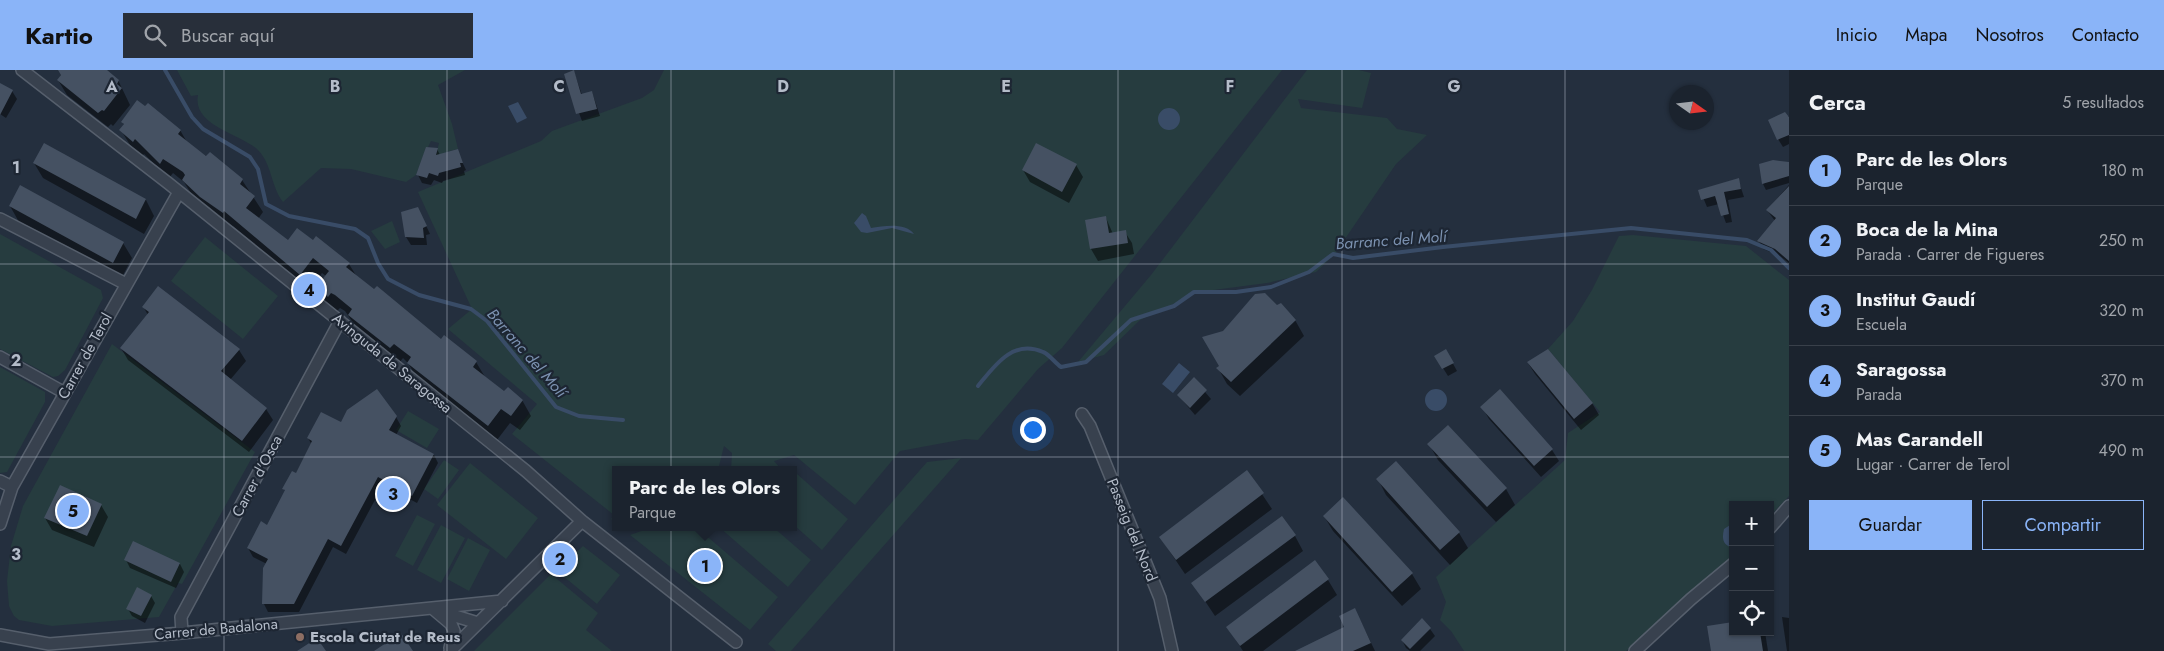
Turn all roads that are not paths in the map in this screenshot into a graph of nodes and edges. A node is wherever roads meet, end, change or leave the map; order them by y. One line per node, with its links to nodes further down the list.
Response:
1 (22, 70): 2 (street, Avinguda de Saragossa)
2 (179, 192): 4 (street, Carrer de Terol); 5 (street, Avinguda de Saragossa)
3 (0, 219): 4 (street)
4 (126, 284): 7 (street, Carrer de Terol)
5 (340, 321): 12 (street, Avinguda de Saragossa); 20 (street, Carrer d'Osca)
6 (0, 357): 7 (street)
7 (65, 393): 10 (street, Carrer de Terol)
8 (1082, 414): 26 (street, Passeig del Nord)
9 (0, 481): 10 (street)
10 (12, 487): 14 (street, Carrer de Terol)
11 (1789, 506): 13 (street)
12 (582, 521): 16 (street); 22 (street, Avinguda de Saragossa)
13 (1774, 523)
14 (0, 524)
15 (1729, 567): 27 (street)
16 (502, 600): 17 (street, Carrer de Badalona); 19 (street)
17 (460, 605): 18 (street, Carrer de Badalona); 19 (street)
18 (432, 608): 19 (street, Carrer de Badalona); 20 (street, Carrer de Badalona); 25 (street)
19 (478, 623): 25 (street)
20 (182, 633): 24 (street, Carrer de Badalona)
21 (0, 635): 23 (street, Carrer de Badalona)
22 (736, 642)
23 (35, 647): 24 (street, Carrer de Badalona)
24 (49, 648)
25 (449, 651)
26 (1172, 651)
27 (1635, 651)

